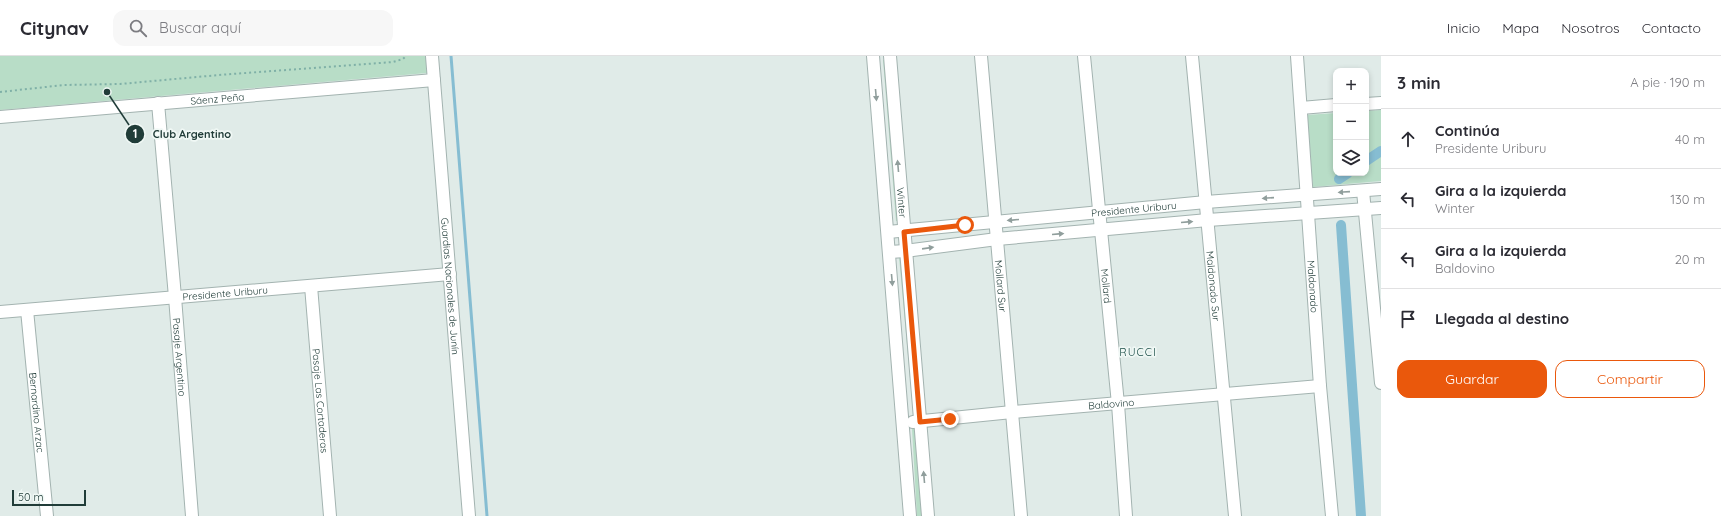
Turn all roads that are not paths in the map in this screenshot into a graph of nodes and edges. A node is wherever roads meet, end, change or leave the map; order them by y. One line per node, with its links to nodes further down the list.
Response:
1 (432, 56): 8 (street, Guardias Nacionales de Junín)
2 (873, 56): 26 (street, Winter, one-way to 26)
3 (890, 56): 27 (street, Winter, one-way to 3)
4 (981, 56): 24 (street, Mollard Sur)
5 (1084, 56): 21 (street, Mollard)
6 (1192, 56): 18 (street, Maldonado Sur)
7 (1297, 56): 13 (street, Maldonado)
8 (434, 80): 9 (street, Sáenz Peña); 31 (street, Guardias Nacionales de Junín)
9 (158, 103): 14 (street, Sáenz Peña); 33 (street, Pasaje Argentino)
10 (1381, 103): 11 (street)
11 (1369, 104)
12 (1333, 106): 13 (street)
13 (1301, 108): 17 (street, Maldonado)
14 (0, 117)
15 (1381, 189): 16 (street, Presidente Uriburu)
16 (1363, 191): 17 (street, Presidente Uriburu, one-way to 17); 20 (street)
17 (1306, 195): 18 (street, Presidente Uriburu, one-way to 18); 22 (street, Maldonado)
18 (1206, 202): 21 (street, Presidente Uriburu); 23 (street, Maldonado Sur)
19 (1381, 208): 20 (street, Presidente Uriburu)
20 (1365, 209): 22 (street, Presidente Uriburu); 36 (street)
21 (1099, 212): 24 (street, Presidente Uriburu, one-way to 24); 25 (street, Mollard)
22 (1308, 213): 23 (street, Presidente Uriburu); 37 (street, Maldonado)
23 (1208, 220): 25 (street, Presidente Uriburu, one-way to 23); 38 (street, Maldonado Sur)
24 (995, 221): 27 (street, Presidente Uriburu); 28 (street, Mollard Sur)
25 (1101, 230): 28 (street, Presidente Uriburu, one-way to 25); 39 (street, Mollard)
26 (888, 232): 27 (street, Presidente Uriburu); 29 (street, Winter)
27 (904, 232): 30 (street, Winter)
28 (997, 239): 30 (street, Presidente Uriburu, one-way to 28); 40 (street, Mollard Sur)
29 (890, 252): 30 (street, Presidente Uriburu); 42 (street, Winter, one-way to 42)
30 (905, 252): 41 (street, Winter)
31 (450, 274): 32 (street, Presidente Uriburu); 46 (street, Guardias Nacionales de Junín)
32 (311, 286): 33 (street, Presidente Uriburu); 45 (street, Pasaje Las Cortaderas)
33 (175, 297): 34 (street, Presidente Uriburu); 44 (street, Pasaje Argentino)
34 (28, 310): 35 (street, Presidente Uriburu); 43 (street, Bernardino Arzac)
35 (0, 312)
36 (1381, 383)
37 (1320, 386): 38 (street, Baldovino); 52 (street, Maldonado)
38 (1224, 394): 39 (street, Baldovino); 51 (street, Maldonado Sur)
39 (1118, 404): 40 (street, Baldovino); 50 (street, Mollard)
40 (1012, 412): 41 (street, Baldovino); 49 (street, Mollard Sur)
41 (920, 422): 42 (street, Baldovino); 48 (street, Winter, one-way to 41)
42 (903, 423): 47 (street, Winter)
43 (47, 516)
44 (192, 516)
45 (330, 516)
46 (469, 516)
47 (910, 516)
48 (928, 516)
49 (1021, 516)
50 (1126, 516)
51 (1235, 516)
52 (1332, 516)

